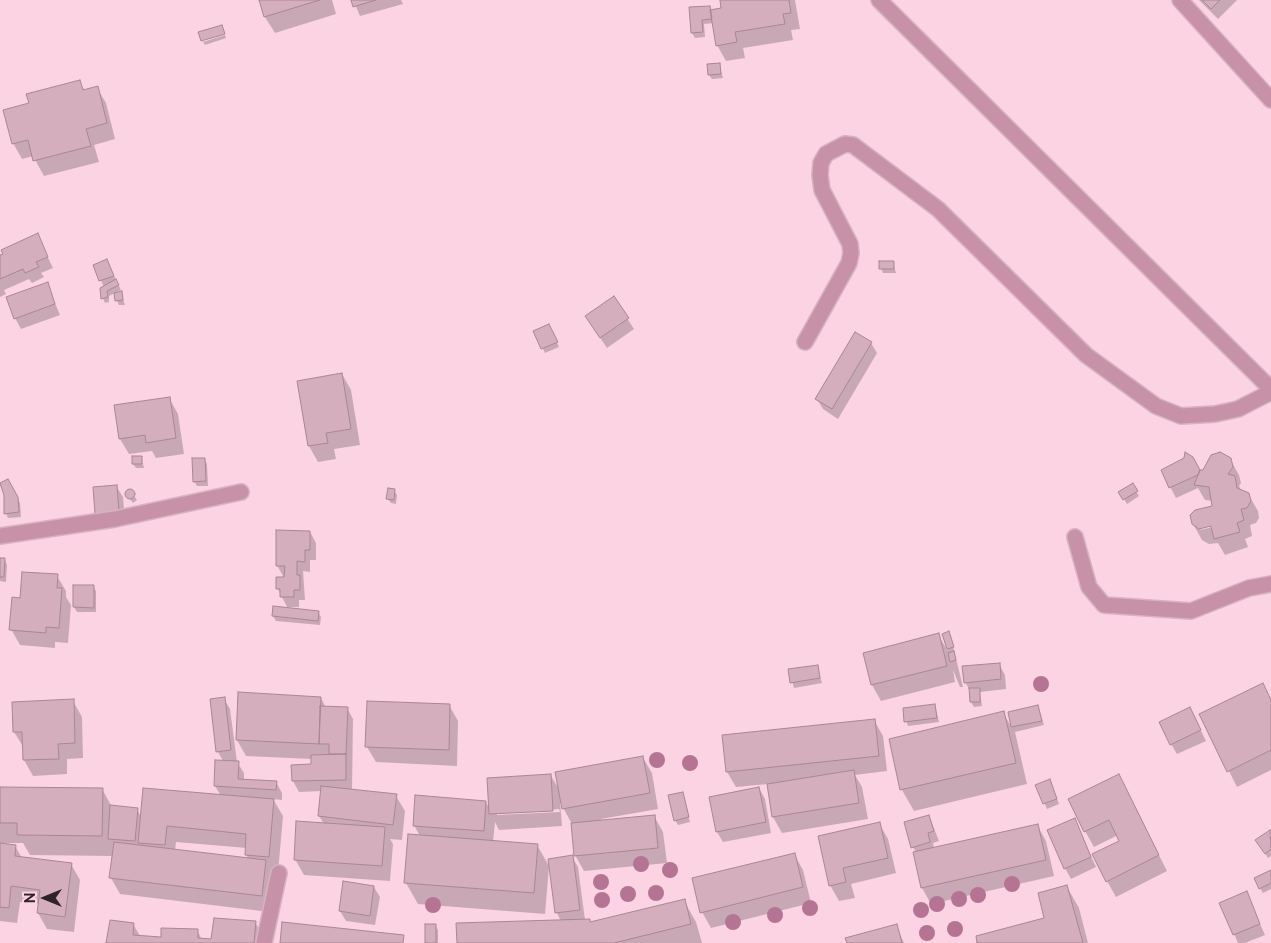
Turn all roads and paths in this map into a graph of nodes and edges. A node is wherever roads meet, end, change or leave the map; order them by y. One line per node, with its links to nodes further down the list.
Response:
1 (879, 0): 5 (street)
2 (1180, 0): 3 (street)
3 (1271, 100)
4 (805, 342): 5 (street)
5 (1271, 391)
6 (242, 492): 7 (street)
7 (0, 536)
8 (1075, 536): 9 (street)
9 (1271, 584)
10 (279, 874): 11 (street)
11 (264, 943)

